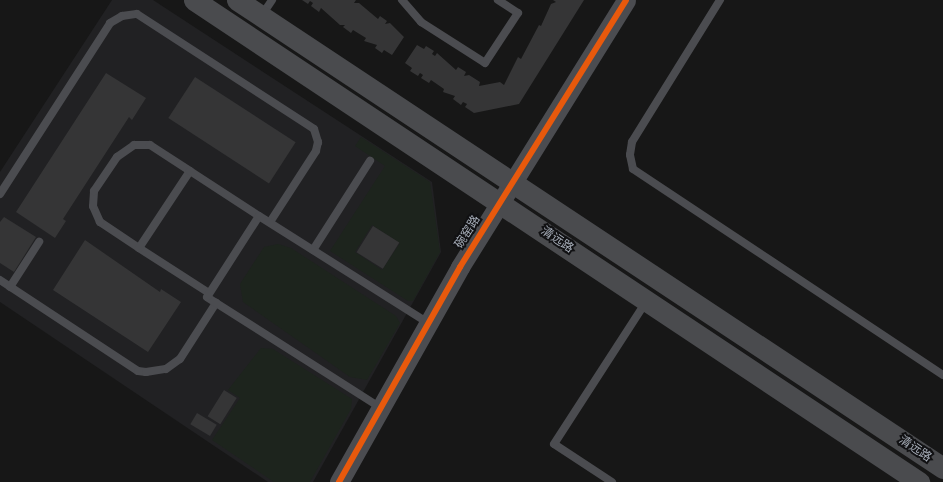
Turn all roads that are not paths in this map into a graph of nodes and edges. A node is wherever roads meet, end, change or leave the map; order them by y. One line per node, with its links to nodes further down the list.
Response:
1 (194, 0): 12 (main road, 清远路)
2 (237, 0): 7 (main road, 清远路)
3 (402, 0): 4 (lane)
4 (498, 0)
5 (626, 0): 10 (street, 碗窑路)
6 (720, 0): 24 (lane)
7 (267, 8): 10 (main road, 清远路)
8 (370, 161): 17 (lane)
9 (190, 170): 13 (lane); 16 (lane); 16 (lane)
10 (513, 182): 12 (street, 碗窑路); 26 (main road, 清远路)
11 (0, 194): 14 (lane)
12 (500, 203): 21 (main road, 清远路); 23 (street, 碗窑路)
13 (259, 216): 14 (lane); 20 (lane)
14 (270, 222): 17 (lane)
15 (39, 242): 19 (lane)
16 (139, 248): 20 (lane)
17 (313, 250): 23 (lane)
18 (0, 280): 19 (lane)
19 (10, 287): 22 (lane)
20 (209, 293): 22 (lane)
21 (647, 300): 28 (lane); 29 (main road, 清远路)
22 (216, 303): 25 (lane)
23 (428, 324): 25 (street, 碗窑路)
24 (943, 375)
25 (381, 408): 27 (street, 碗窑路)
26 (943, 468)
27 (339, 482)
28 (612, 482)
29 (919, 482)

